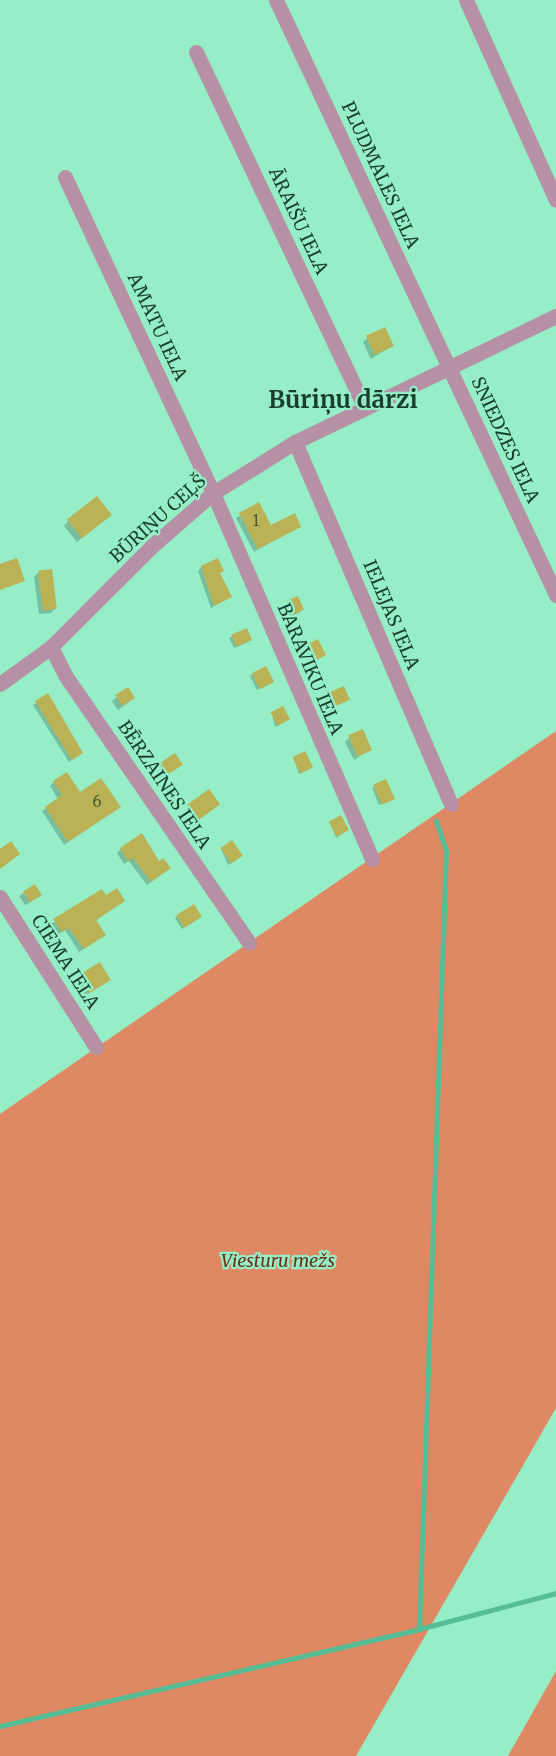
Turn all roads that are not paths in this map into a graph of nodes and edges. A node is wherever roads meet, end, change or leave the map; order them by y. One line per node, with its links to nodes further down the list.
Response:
1 (276, 0): 7 (street, PLUDMALES IELA)
2 (466, 0): 5 (street)
3 (196, 52): 8 (street, ĀRAIŠU IELA)
4 (65, 177): 10 (street, AMATU IELA)
5 (556, 200)
6 (556, 316): 7 (street, BŪRIŅU CEĻŠ)
7 (449, 367): 8 (street, BŪRIŅU CEĻŠ); 11 (street, SNIEDZES IELA)
8 (365, 408): 9 (street, BŪRIŅU CEĻŠ)
9 (295, 442): 10 (street, BŪRIŅU CEĻŠ); 14 (street, IELEJAS IELA)
10 (213, 493): 12 (street, BŪRIŅU CEĻŠ); 15 (street, BARAVIKU IELA)
11 (556, 596)
12 (51, 647): 13 (street, BŪRIŅU CEĻŠ); 17 (street, BĒRZAINES IELA)
13 (0, 684)
14 (451, 804)
15 (372, 859)
16 (0, 897): 18 (street, CIEMA IELA)
17 (249, 943)
18 (96, 1047)

